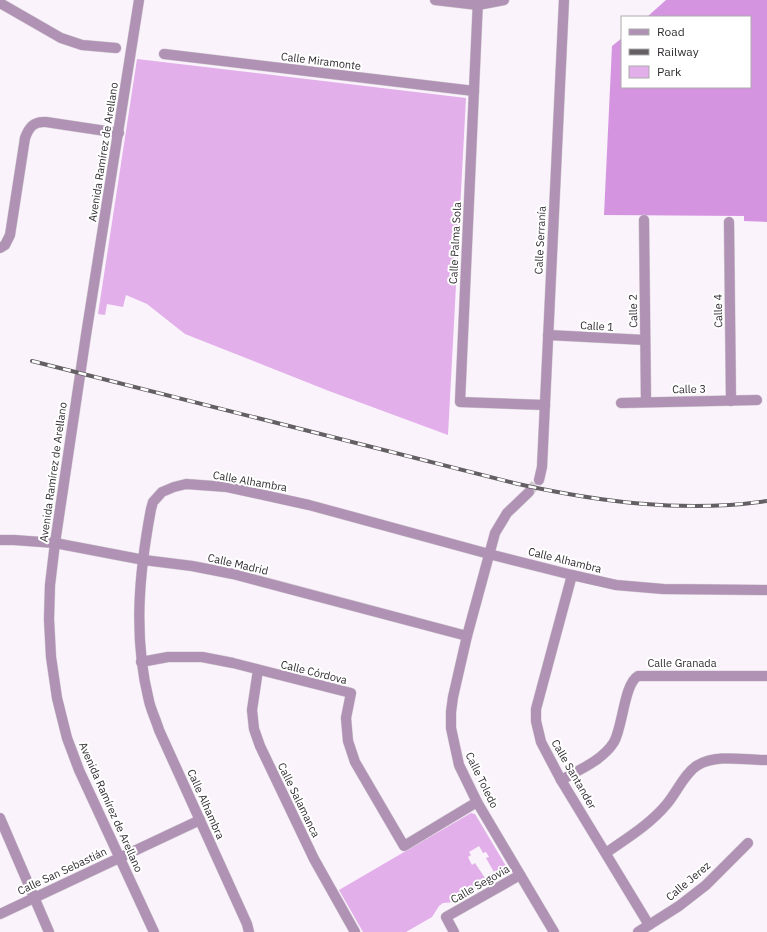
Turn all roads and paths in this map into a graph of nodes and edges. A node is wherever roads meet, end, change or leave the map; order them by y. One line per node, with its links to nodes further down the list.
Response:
1 (139, 0): 10 (street, Avenida Ramírez de Arellano)
2 (436, 0): 5 (street)
3 (504, 0): 5 (street)
4 (564, 0): 14 (street, Calle Serranía)
5 (478, 2): 9 (street, Calle Palma Sola)
6 (0, 3): 7 (street)
7 (116, 48)
8 (164, 54): 9 (street, Calle Miramonte)
9 (474, 91): 20 (street, Calle Palma Sola)
10 (119, 133): 13 (street); 24 (street, Avenida Ramírez de Arellano)
11 (644, 220): 15 (street, Calle 2)
12 (729, 222): 17 (street, Calle 4)
13 (0, 248)
14 (548, 335): 15 (street, Calle 1); 20 (street, Calle Serranía)
15 (645, 340): 18 (street, Calle 2)
16 (757, 400): 17 (street, Calle 3)
17 (731, 401): 18 (street, Calle 3)
18 (646, 402): 19 (street, Calle 3)
19 (621, 403)
20 (545, 406): 21 (street, Calle Serranía)
21 (539, 480)
22 (529, 492): 25 (street, Calle Toledo)
23 (0, 540): 24 (street, Calle Madrid)
24 (55, 543): 26 (street, Calle Madrid); 40 (street, Avenida Ramírez de Arellano)
25 (489, 554): 26 (street, Calle Alhambra); 27 (street, Calle Alhambra); 29 (street, Calle Toledo)
26 (144, 560): 29 (street, Calle Madrid); 30 (street, Calle Alhambra)
27 (572, 575): 28 (street, Calle Alhambra); 34 (street, Calle Santander)
28 (767, 590)
29 (467, 636): 35 (street, Calle Toledo)
30 (141, 662): 31 (street, Calle Córdova); 37 (street, Calle Alhambra)
31 (258, 670): 35 (street, Calle Córdova); 48 (street, Calle Salamanca)
32 (767, 676): 34 (street, Calle Granada)
33 (767, 760): 39 (street)
34 (562, 780): 39 (street, Calle Santander)
35 (477, 802): 41 (street, Calle Toledo)
36 (0, 818): 42 (street)
37 (200, 820): 40 (street, Calle San Sebastián); 47 (street, Calle Alhambra)
38 (748, 842): 44 (street, Calle Jerez)
39 (606, 853): 44 (street, Calle Santander)
40 (119, 858): 42 (street, Calle San Sebastián); 46 (street, Avenida Ramírez de Arellano)
41 (520, 875): 49 (street, Calle Segovia); 50 (street, Calle Toledo)
42 (33, 898): 43 (street, Calle San Sebastián); 45 (street)
43 (0, 914)
44 (649, 925): 51 (street, Calle Jerez)
45 (49, 932)
46 (154, 932)
47 (249, 932)
48 (356, 932)
49 (454, 932)
50 (554, 932)
51 (638, 932)

